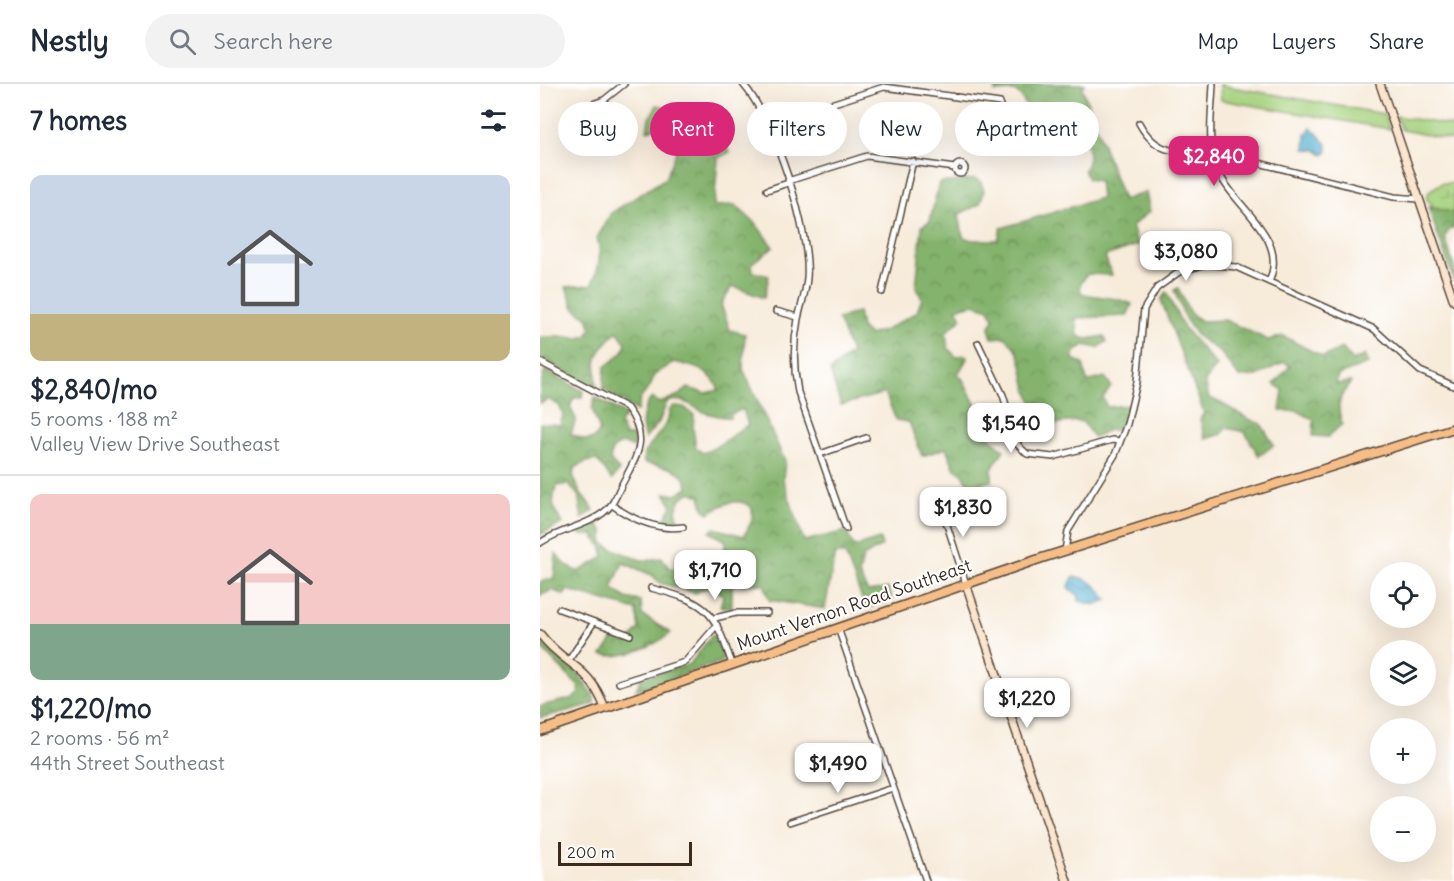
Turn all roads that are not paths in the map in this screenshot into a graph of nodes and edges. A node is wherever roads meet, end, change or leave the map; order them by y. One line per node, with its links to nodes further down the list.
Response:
1 (624, 84): 5 (street)
2 (742, 84): 6 (street)
3 (1213, 84): 10 (street)
4 (1380, 84): 16 (street)
5 (598, 102)
6 (757, 102)
7 (837, 102): 8 (street)
8 (993, 102)
9 (1139, 123): 10 (street)
10 (1213, 152): 16 (street); 17 (street)
11 (779, 156): 14 (street)
12 (913, 161): 13 (street); 14 (street); 18 (street)
13 (955, 168)
14 (788, 182): 15 (street); 21 (street)
15 (767, 190)
16 (1419, 199): 19 (street)
17 (1269, 282): 24 (street); 27 (street)
18 (882, 292)
19 (1454, 301)
20 (776, 311): 21 (street)
21 (798, 317): 28 (street)
22 (978, 343): 27 (street)
23 (540, 362): 30 (street)
24 (1454, 386)
25 (1454, 428): 34 (main road, Mount Vernon Road Southeast)
26 (866, 438): 28 (street)
27 (1120, 441): 34 (street)
28 (820, 454): 32 (street)
29 (939, 500): 35 (street)
30 (612, 505): 31 (street); 33 (street)
31 (683, 527)
32 (846, 529)
33 (540, 543)
34 (1065, 551): 35 (main road, Mount Vernon Road Southeast)
35 (966, 584): 42 (main road, Mount Vernon Road Southeast); 53 (street)
36 (651, 588): 39 (street)
37 (559, 609): 40 (street)
38 (767, 614): 39 (street)
39 (715, 618): 41 (street)
40 (594, 622): 44 (street); 45 (street)
41 (717, 626): 46 (street); 47 (street)
42 (838, 628): 46 (main road, Mount Vernon Road Southeast); 50 (street)
43 (540, 634): 45 (street)
44 (630, 635)
45 (569, 660): 48 (street)
46 (732, 664): 48 (main road, Mount Vernon Road Southeast)
47 (619, 683)
48 (604, 708): 49 (main road, Mount Vernon Road Southeast)
49 (540, 731)
50 (893, 788): 51 (street); 52 (street)
51 (790, 822)
52 (926, 881)
53 (1067, 881)

